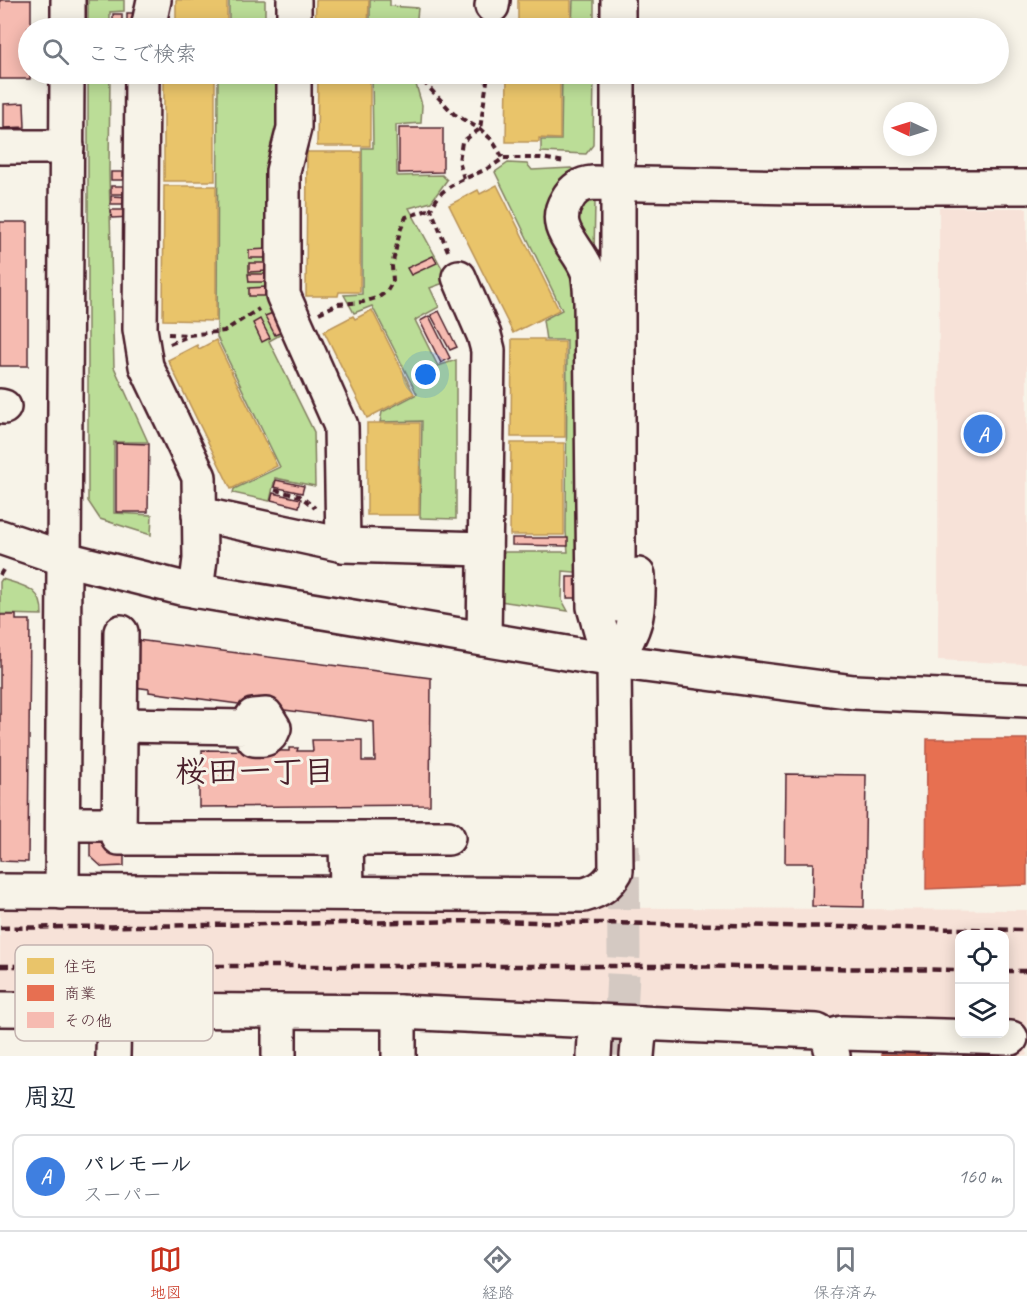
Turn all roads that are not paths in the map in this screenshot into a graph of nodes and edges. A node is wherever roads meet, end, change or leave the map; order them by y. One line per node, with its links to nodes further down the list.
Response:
1 (68, 0): 5 (street)
2 (154, 0): 6 (street)
3 (294, 0): 7 (street)
4 (618, 0): 8 (street)
5 (68, 18)
6 (150, 18)
7 (294, 18)
8 (618, 18)
9 (68, 84): 14 (street)
10 (142, 84): 18 (street)
11 (294, 84): 20 (street)
12 (618, 84): 15 (street)
13 (0, 147): 14 (street)
14 (67, 147): 22 (street)
15 (617, 183): 16 (street); 24 (street); 27 (street); 27 (street)
16 (1027, 187)
17 (459, 277): 21 (street)
18 (199, 514): 20 (street); 23 (street)
19 (0, 537): 22 (street)
20 (343, 545): 21 (street)
21 (485, 549): 26 (street)
22 (65, 559): 23 (street); 31 (street)
23 (196, 591): 26 (street)
24 (618, 605)
25 (121, 632): 29 (street)
26 (484, 639): 27 (street)
27 (614, 661): 28 (street); 37 (street)
28 (1027, 700)
29 (120, 725): 30 (street); 32 (street)
30 (246, 727)
31 (63, 824): 32 (street); 36 (street)
32 (119, 824): 33 (street)
33 (346, 838): 34 (street); 37 (street)
34 (448, 838)
35 (0, 891): 36 (street)
36 (63, 892): 37 (street)
37 (347, 893)
38 (213, 1011): 39 (street)
39 (279, 1011): 40 (street); 47 (street)
40 (399, 1012): 41 (street); 48 (street)
41 (596, 1021): 42 (street); 49 (street)
42 (640, 1023): 45 (street); 50 (street)
43 (1011, 1038): 45 (street)
44 (113, 1041): 46 (street)
45 (830, 1047)
46 (113, 1056)
47 (279, 1056)
48 (399, 1056)
49 (594, 1056)
50 (638, 1056)

